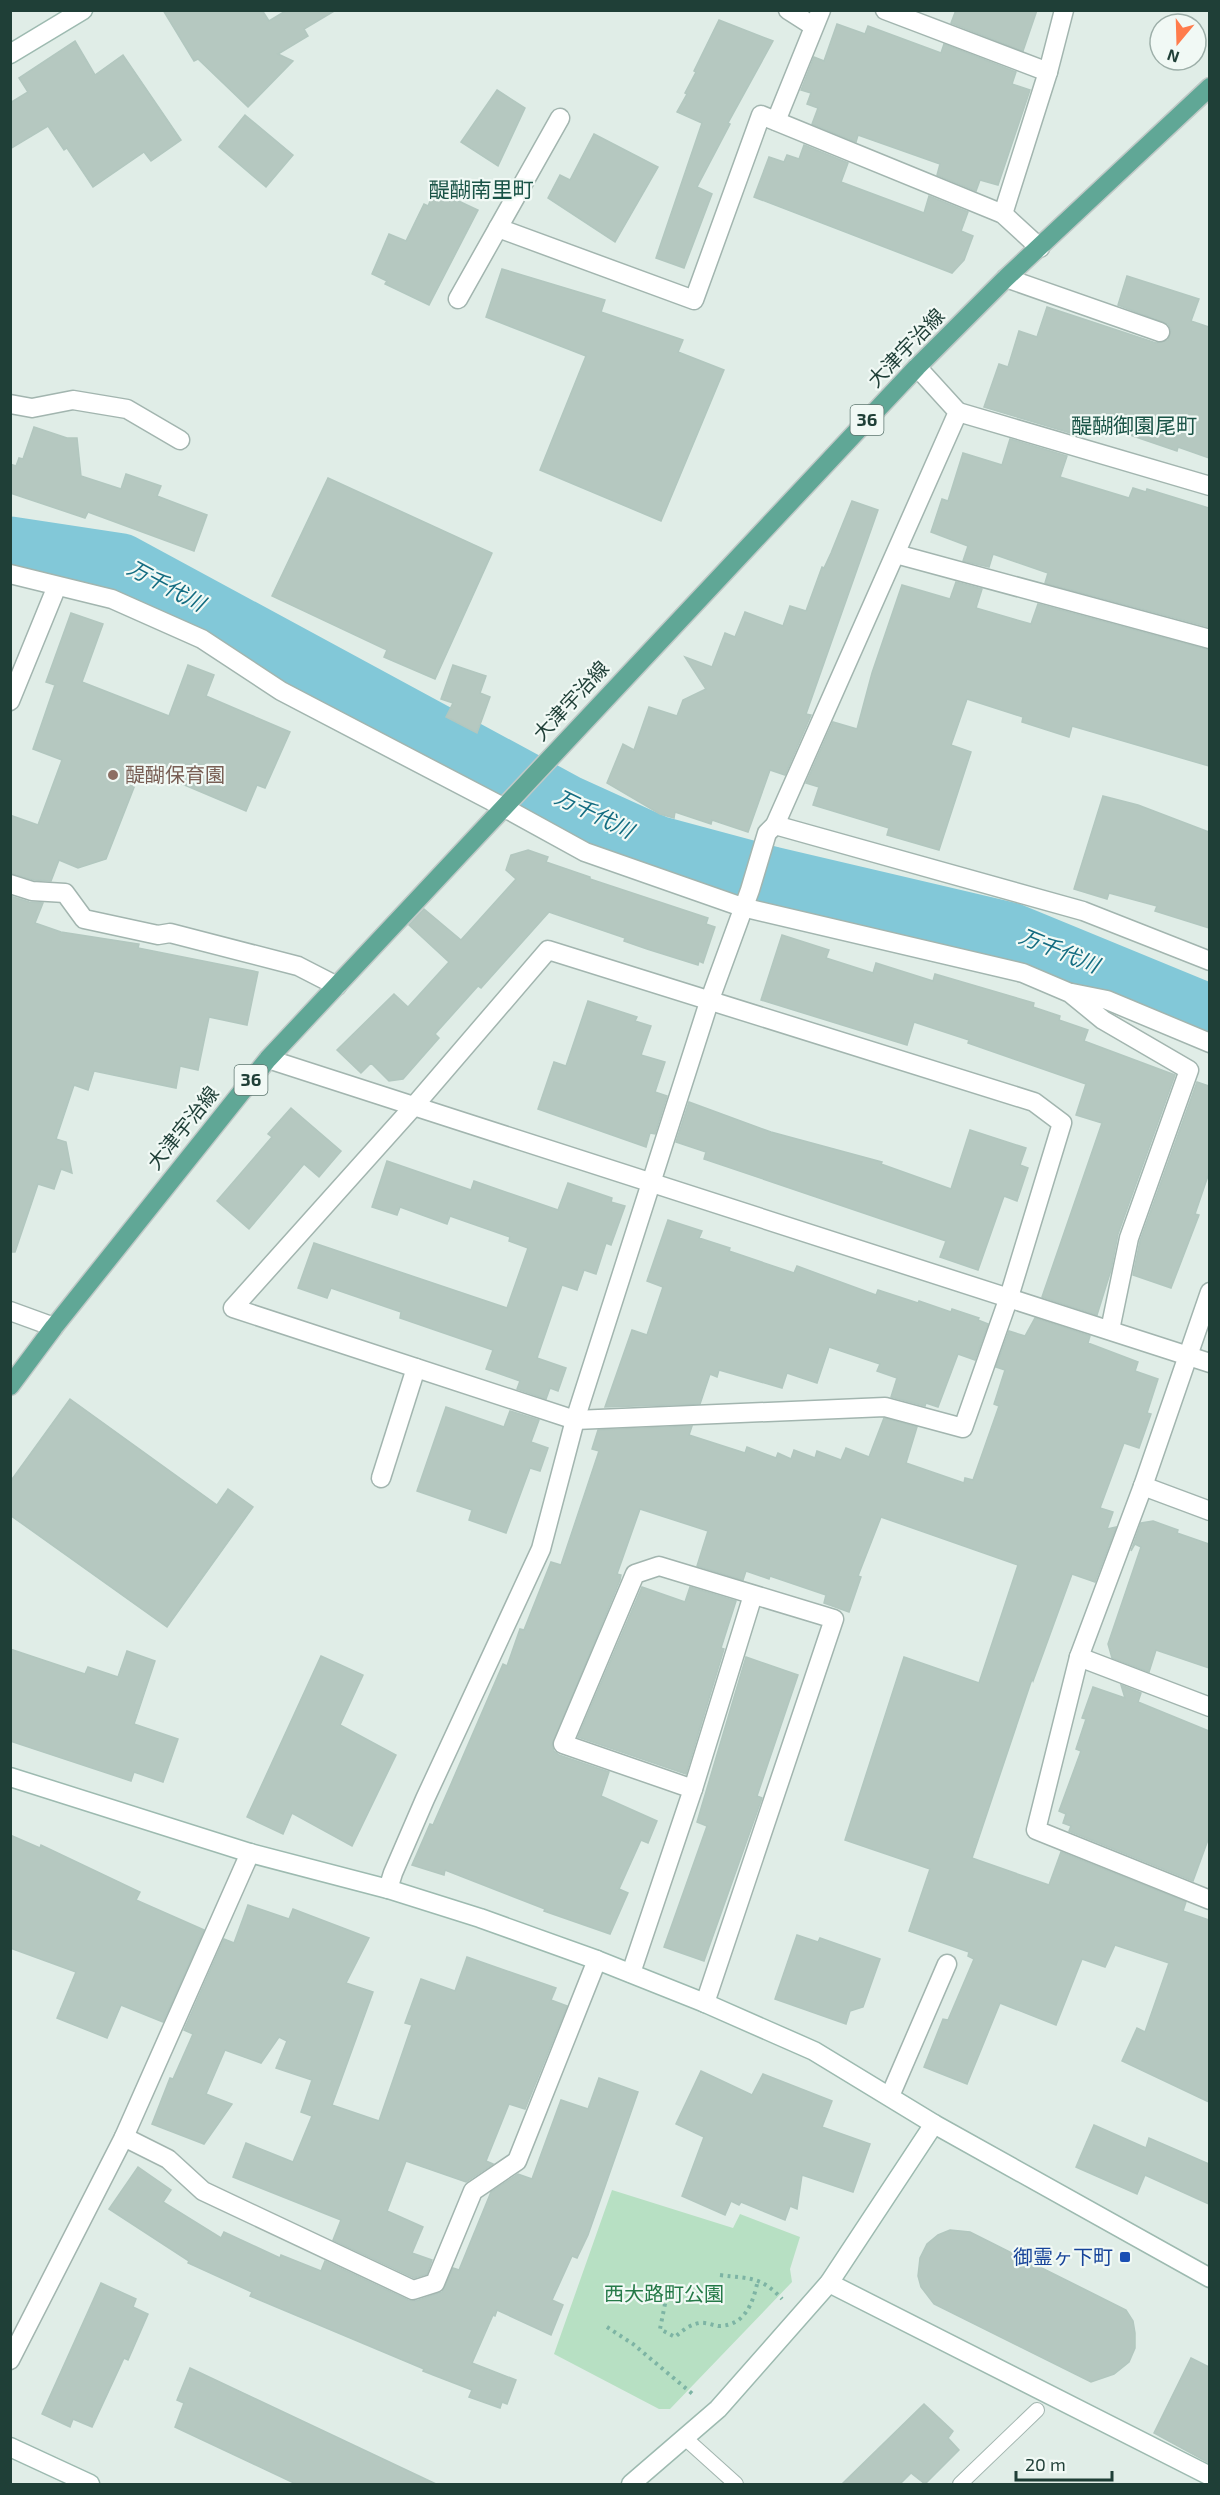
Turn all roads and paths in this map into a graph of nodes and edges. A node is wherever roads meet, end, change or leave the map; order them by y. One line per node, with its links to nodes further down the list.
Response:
1 (83, 10): 6 (street)
2 (788, 10): 5 (street)
3 (885, 10): 7 (street)
4 (1064, 10): 7 (street)
5 (817, 18): 10 (street)
6 (10, 54)
7 (1047, 72): 11 (street)
8 (1209, 87): 13 (main road, 大津宇治線 / 36)
9 (560, 118): 12 (street)
10 (776, 121): 11 (street); 12 (street)
11 (1003, 214): 13 (street)
12 (498, 228): 15 (street)
13 (1040, 248): 14 (main road, 大津宇治線 / 36)
14 (1006, 278): 16 (street); 17 (main road, 大津宇治線 / 36)
15 (458, 299)
16 (1160, 332)
17 (917, 367): 19 (street); 27 (main road, 大津宇治線 / 36)
18 (10, 404): 20 (street)
19 (958, 412): 21 (street); 22 (street)
20 (180, 440)
21 (1209, 486)
22 (896, 554): 25 (street); 28 (street)
23 (10, 574): 24 (street)
24 (57, 586): 26 (street); 27 (street)
25 (1209, 639)
26 (10, 701)
27 (511, 802): 30 (street); 32 (main road, 大津宇治線 / 36)
28 (771, 829): 30 (street); 31 (street)
29 (10, 884): 32 (street)
30 (742, 907): 33 (street); 34 (street)
31 (1209, 961)
32 (338, 986): 36 (main road, 大津宇治線 / 36)
33 (1070, 993): 35 (street); 43 (street)
34 (709, 1002): 37 (street); 38 (street); 40 (street)
35 (1209, 1043)
36 (268, 1059): 37 (street); 42 (main road, 大津宇治線 / 36)
37 (414, 1106): 38 (street); 46 (street)
38 (653, 1183): 40 (street); 48 (street)
39 (1209, 1292): 44 (street)
40 (1009, 1297): 43 (street); 48 (street)
41 (10, 1311): 42 (street)
42 (54, 1327): 47 (main road, 大津宇治線 / 36)
43 (1110, 1330): 44 (street)
44 (1188, 1355): 45 (street); 50 (street)
45 (1209, 1363)
46 (416, 1368): 48 (street); 49 (street)
47 (10, 1386)
48 (576, 1420): 58 (street)
49 (381, 1478)
50 (1143, 1485): 51 (street); 53 (street)
51 (1209, 1511)
52 (753, 1595): 56 (street); 56 (street); 63 (street)
53 (1079, 1657): 54 (street); 59 (street)
54 (1209, 1707)
55 (10, 1777): 57 (street)
56 (693, 1789): 62 (street)
57 (250, 1853): 58 (street); 66 (street)
58 (388, 1889): 60 (street)
59 (1209, 1900)
60 (597, 1960): 62 (street); 66 (street)
61 (947, 1964): 64 (street)
62 (631, 1973): 63 (street)
63 (705, 2003): 64 (street)
64 (890, 2096): 65 (street)
65 (934, 2124): 68 (street); 70 (street)
66 (124, 2138): 74 (street)
67 (720, 2275): 69 (path)
68 (1209, 2278)
69 (758, 2280): 71 (path); 72 (path)
70 (829, 2283): 77 (street); 79 (street)
71 (668, 2289)
72 (785, 2302)
73 (607, 2327): 75 (path)
74 (10, 2360)
75 (696, 2396)
76 (1037, 2410): 83 (lane)
77 (686, 2439): 81 (street); 82 (lane)
78 (10, 2447): 80 (street)
79 (1209, 2476)
80 (90, 2484)
81 (632, 2484)
82 (736, 2484)
83 (960, 2484)

